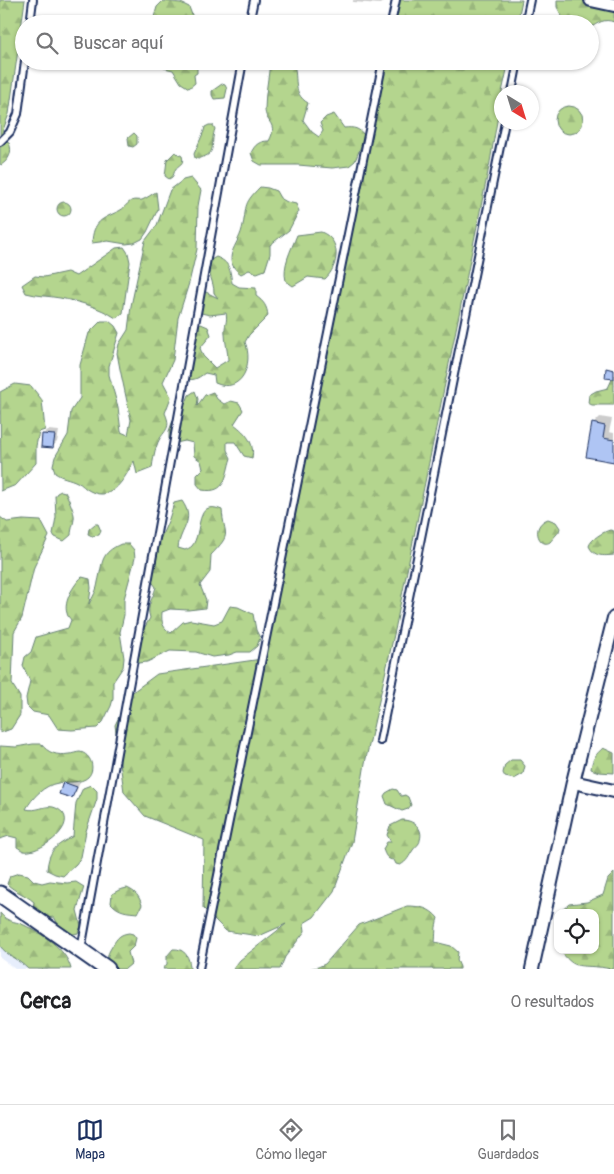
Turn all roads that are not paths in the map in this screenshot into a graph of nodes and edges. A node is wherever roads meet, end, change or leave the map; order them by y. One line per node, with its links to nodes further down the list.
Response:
1 (33, 0): 7 (lane)
2 (254, 0): 8 (lane)
3 (396, 0): 9 (lane)
4 (530, 0): 10 (lane)
5 (591, 0): 6 (street)
6 (614, 5)
7 (31, 15)
8 (251, 15)
9 (393, 15)
10 (528, 15)
11 (24, 70): 17 (lane)
12 (240, 70): 23 (lane)
13 (382, 70): 25 (lane)
14 (516, 70): 15 (lane)
15 (513, 85)
16 (504, 130): 19 (lane)
17 (0, 142)
18 (614, 618): 20 (street)
19 (380, 741)
20 (573, 782): 21 (street); 26 (street)
21 (614, 791)
22 (0, 894): 23 (street)
23 (81, 950): 24 (street)
24 (107, 969)
25 (199, 969)
26 (532, 969)

